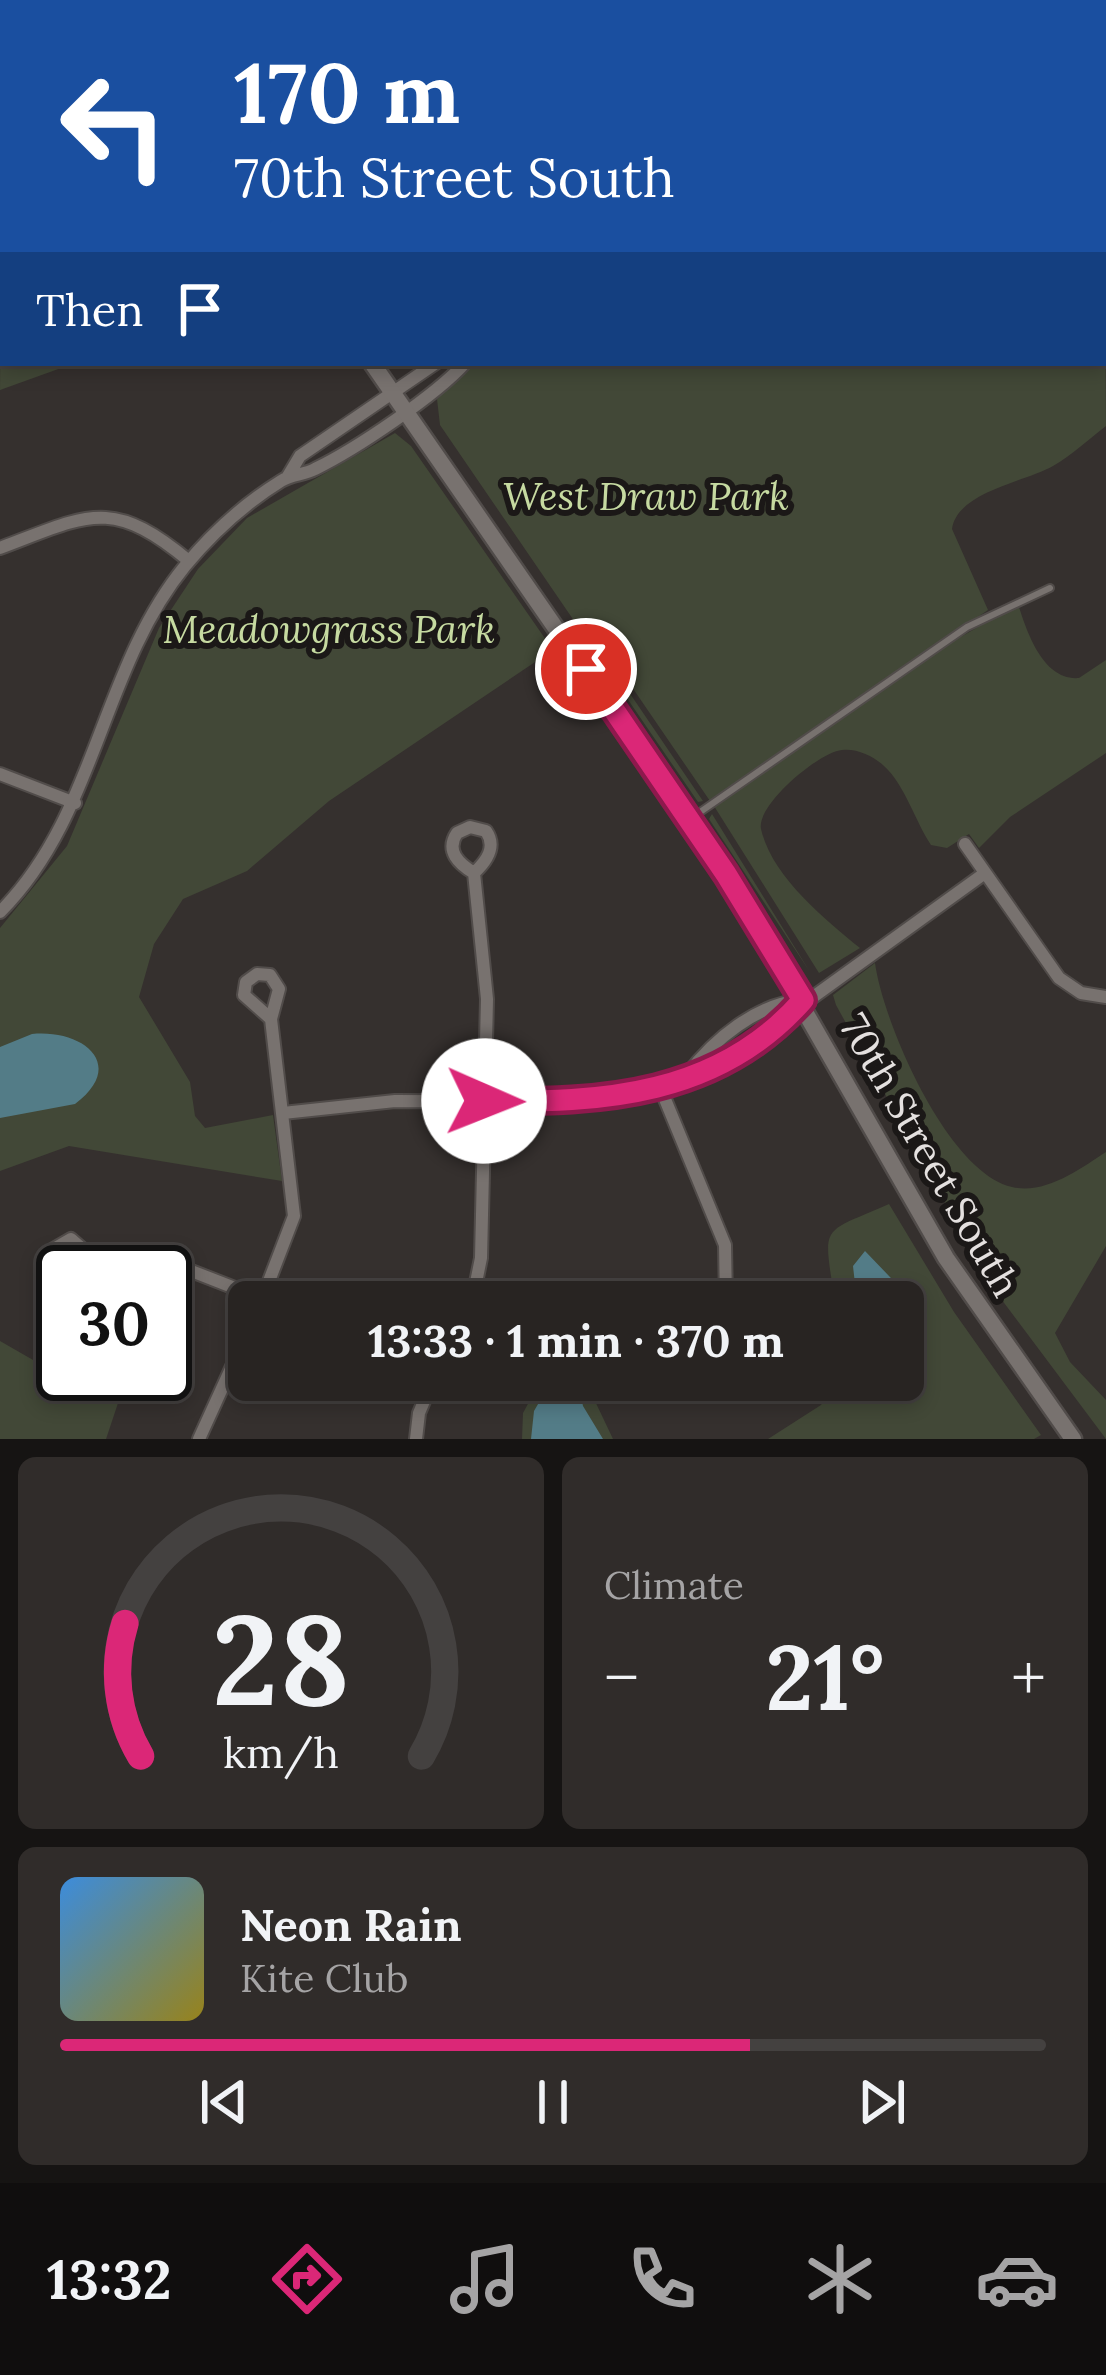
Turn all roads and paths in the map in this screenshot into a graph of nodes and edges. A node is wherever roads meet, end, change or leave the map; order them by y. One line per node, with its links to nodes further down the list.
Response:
1 (374, 366): 4 (main road, 70th Street South)
2 (432, 366): 4 (street)
3 (461, 366): 5 (street)
4 (393, 392): 5 (main road, 70th Street South); 6 (street)
5 (405, 410): 6 (street); 12 (main road, 70th Street South)
6 (288, 476): 8 (street)
7 (0, 548): 8 (street)
8 (190, 561): 11 (street)
9 (1050, 588): 12 (lane)
10 (0, 774): 11 (street)
11 (75, 803): 16 (street)
12 (690, 820): 18 (main road, 70th Street South)
13 (965, 844): 15 (street)
14 (474, 873): 21 (street)
15 (985, 873): 17 (street); 18 (street)
16 (0, 912)
17 (1106, 997)
18 (803, 1000): 20 (street); 32 (main road, 70th Street South)
19 (271, 1019): 22 (street)
20 (661, 1087): 21 (street); 26 (street)
21 (484, 1101): 22 (street); 25 (street)
22 (283, 1113): 24 (street)
23 (192, 1270): 27 (street)
24 (270, 1281)
25 (476, 1281)
26 (726, 1281)
27 (228, 1285)
28 (228, 1376): 30 (street)
29 (423, 1401): 31 (street)
30 (199, 1439)
31 (416, 1439)
32 (1073, 1439)

